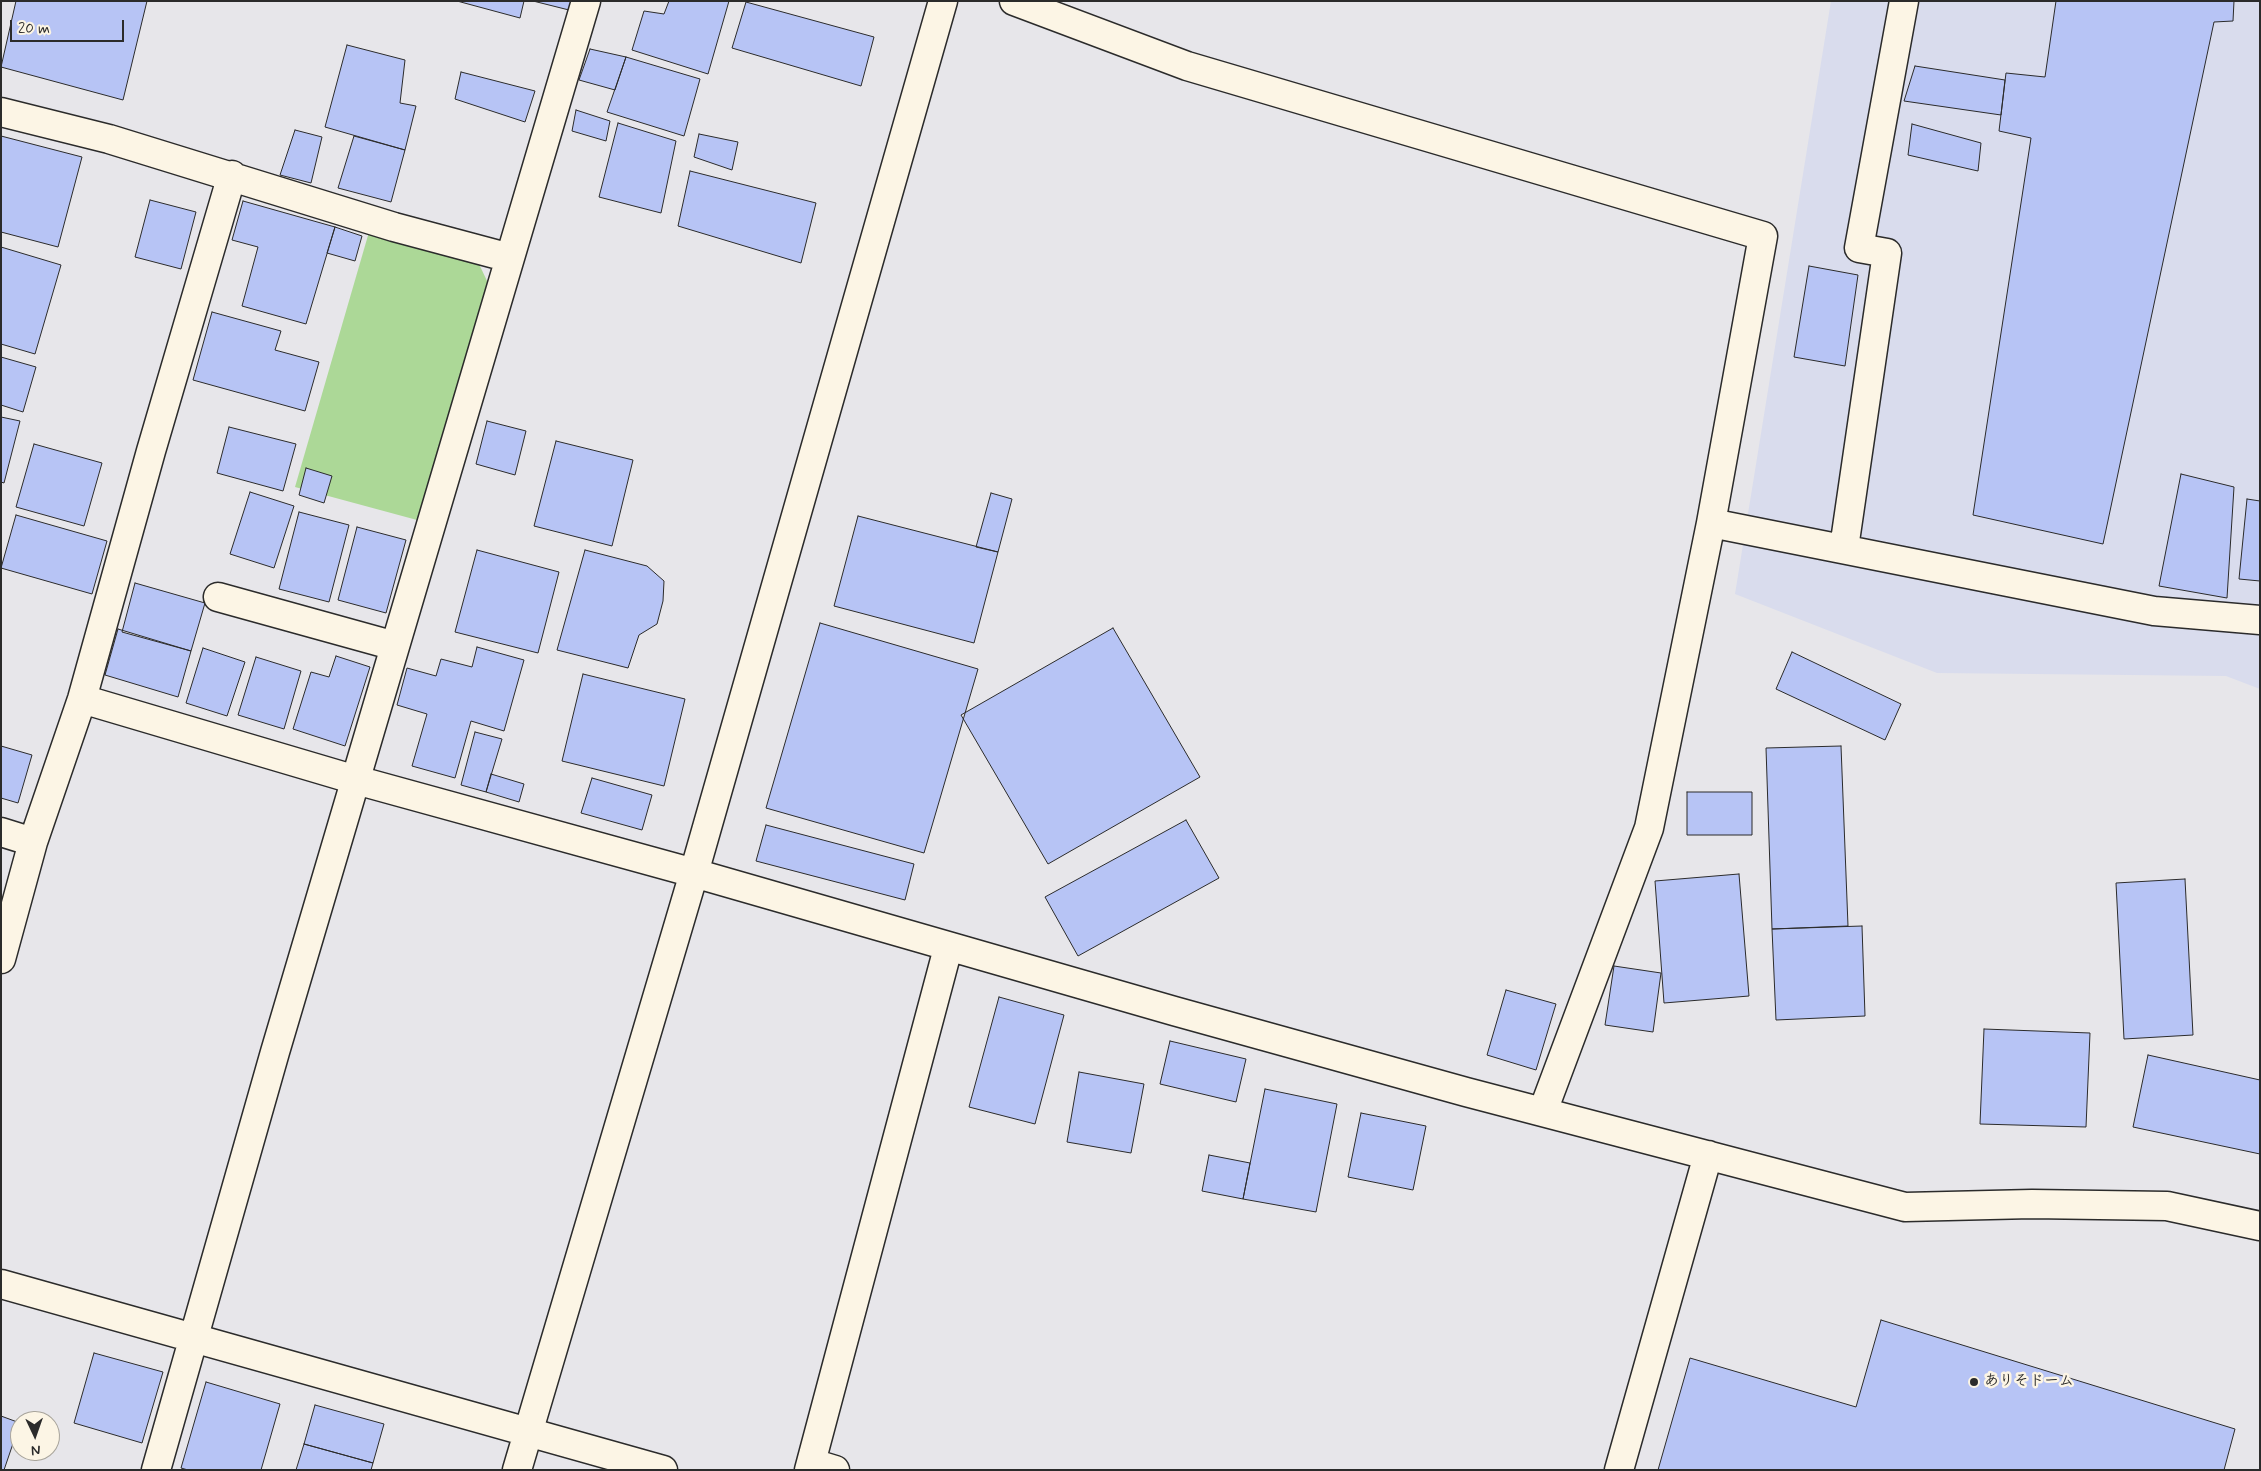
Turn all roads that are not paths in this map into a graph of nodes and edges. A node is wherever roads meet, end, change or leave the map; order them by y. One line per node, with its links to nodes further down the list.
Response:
1 (586, 1): 7 (street)
2 (943, 1): 17 (street)
3 (1014, 1): 8 (street)
4 (1904, 1): 9 (street)
5 (1, 112): 6 (street)
6 (232, 175): 7 (street); 13 (street)
7 (510, 258): 12 (street)
8 (1711, 523): 9 (street); 20 (street)
9 (1844, 548): 11 (street)
10 (218, 597): 12 (street)
11 (2260, 620)
12 (395, 646): 14 (street)
13 (82, 699): 14 (street); 16 (street)
14 (356, 780): 17 (street); 24 (street)
15 (1, 832): 16 (street)
16 (34, 842): 19 (street)
17 (694, 873): 18 (street); 25 (street)
18 (948, 948): 20 (street); 26 (street)
19 (1, 959)
20 (1543, 1111): 21 (street)
21 (1708, 1155): 22 (street); 30 (street)
22 (2260, 1226)
23 (1, 1284): 24 (street)
24 (195, 1340): 25 (street); 27 (street)
25 (528, 1433): 28 (street); 29 (street)
26 (819, 1467)
27 (156, 1470)
28 (517, 1470)
29 (663, 1470)
30 (1619, 1470)

